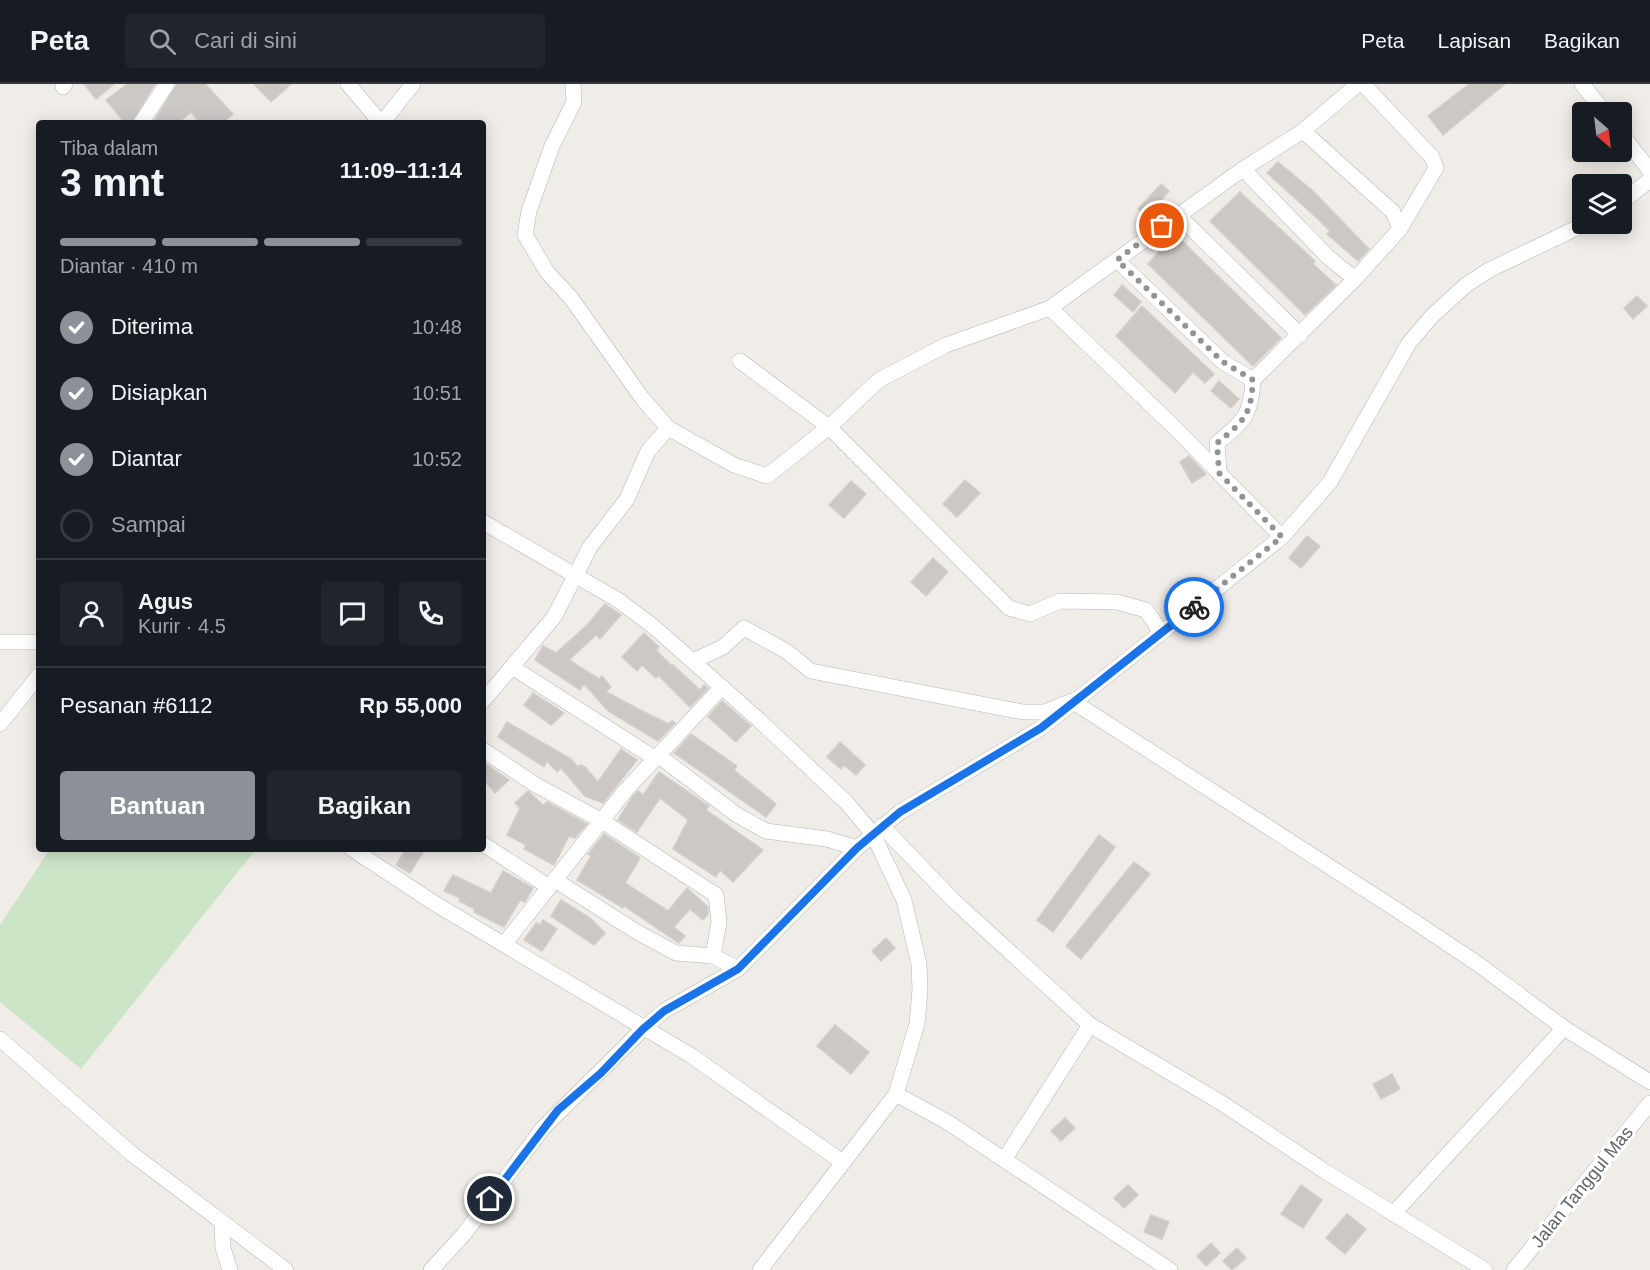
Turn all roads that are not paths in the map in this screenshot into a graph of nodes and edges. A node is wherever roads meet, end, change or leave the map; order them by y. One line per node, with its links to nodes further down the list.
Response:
1 (167, 84): 8 (street)
2 (348, 84): 9 (street)
3 (413, 84): 10 (street)
4 (573, 84): 27 (street)
5 (1361, 84): 11 (street); 18 (street)
6 (1582, 84): 7 (street)
7 (1596, 102)
8 (143, 120)
9 (378, 120)
10 (383, 120)
11 (1303, 131): 13 (street); 18 (street)
12 (1632, 148): 14 (street)
13 (1243, 169): 17 (street); 21 (street)
14 (1650, 171)
15 (1650, 180): 16 (street)
16 (1632, 194)
17 (1178, 215): 20 (street); 23 (street)
18 (1400, 229): 21 (street)
19 (1572, 230): 30 (street)
20 (1117, 260): 22 (street); 25 (street)
21 (1355, 279): 23 (street)
22 (1050, 308): 26 (street); 28 (street)
23 (1300, 335): 25 (street)
24 (740, 361): 26 (street)
25 (1253, 380): 28 (street)
26 (829, 427): 27 (street); 32 (street)
27 (668, 428): 31 (street)
28 (1219, 473): 30 (street)
29 (486, 524): 31 (street)
30 (1282, 537): 32 (street)
31 (576, 578): 35 (street); 36 (street)
32 (1161, 632): 40 (street)
33 (0, 642): 34 (street)
34 (36, 642)
35 (693, 662): 38 (street); 40 (street)
36 (512, 667): 39 (street); 43 (street)
37 (36, 679): 41 (street)
38 (722, 687): 43 (street); 45 (street)
39 (486, 697)
40 (1072, 701): 45 (street); 54 (street)
41 (0, 724)
42 (486, 752): 44 (street)
43 (657, 757): 44 (street); 47 (street)
44 (602, 821): 49 (street); 51 (street)
45 (878, 830): 47 (street); 53 (street); 58 (street)
46 (486, 845): 49 (street)
47 (857, 848): 52 (street)
48 (359, 852): 50 (street)
49 (552, 883): 50 (street); 51 (street)
50 (505, 943): 55 (street)
51 (713, 956): 52 (street)
52 (738, 969): 55 (street)
53 (1090, 1025): 60 (street); 62 (street)
54 (1564, 1028): 57 (street); 62 (street)
55 (642, 1030): 61 (street); 66 (street)
56 (0, 1039): 63 (street)
57 (1650, 1082)
58 (896, 1094): 60 (street); 61 (street)
59 (1650, 1103): 70 (street, Jalan Tanggul Mas)
60 (1004, 1160): 68 (street)
61 (842, 1161): 67 (street)
62 (1393, 1214): 69 (street)
63 (222, 1222): 64 (street); 65 (street)
64 (230, 1270)
65 (286, 1270)
66 (430, 1270)
67 (760, 1270)
68 (1170, 1270)
69 (1485, 1270)
70 (1514, 1270)

